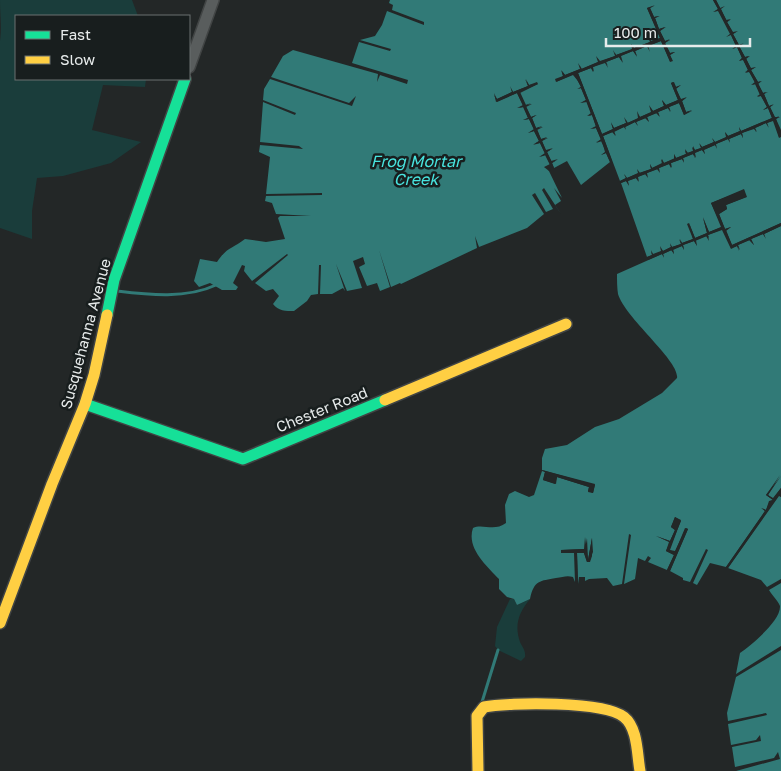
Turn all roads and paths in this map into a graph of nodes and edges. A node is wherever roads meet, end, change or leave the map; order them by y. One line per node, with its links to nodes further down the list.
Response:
1 (213, 0): 2 (street)
2 (190, 64)
3 (185, 80): 5 (street, Susquehanna Avenue)
4 (566, 324): 5 (street, Chester Road)
5 (85, 404): 6 (street, Susquehanna Avenue)
6 (0, 622)
7 (478, 771): 8 (street)
8 (640, 771)

